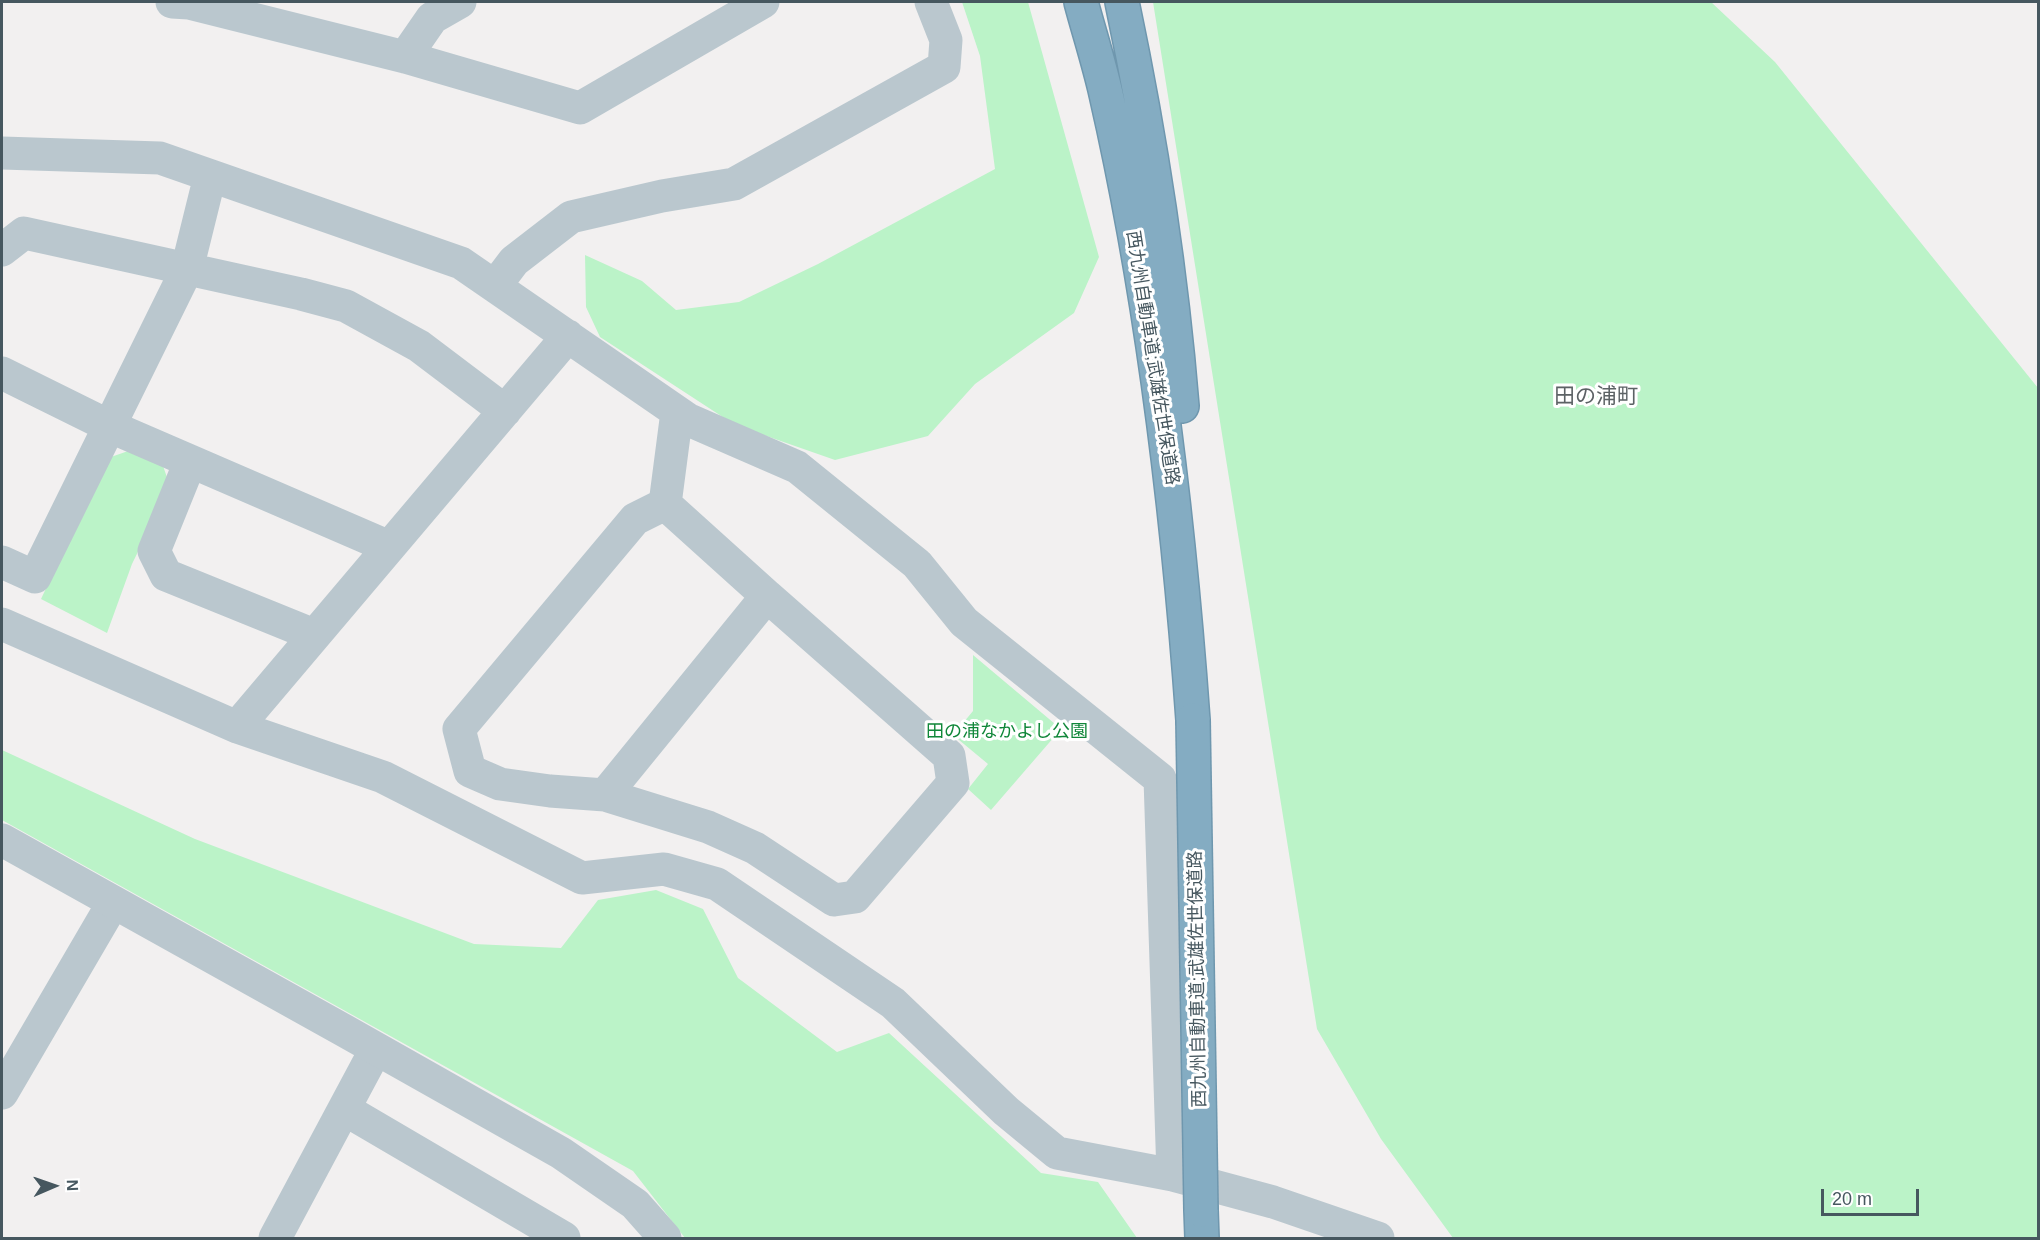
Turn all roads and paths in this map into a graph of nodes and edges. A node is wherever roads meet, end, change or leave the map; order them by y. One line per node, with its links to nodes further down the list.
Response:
1 (183, 2): 8 (street)
2 (460, 2): 8 (street)
3 (763, 2): 8 (street)
4 (931, 2): 14 (street)
5 (1081, 2): 11 (highway, 西九州自動車道;武雄佐世保道路)
6 (1093, 2): 11 (highway)
7 (1122, 2): 27 (highway, 西九州自動車道;武雄佐世保道路)
8 (405, 57)
9 (2, 153): 10 (street)
10 (210, 176): 13 (street); 14 (street)
11 (1136, 246): 27 (highway, 西九州自動車道;武雄佐世保道路)
12 (2, 250): 13 (street)
13 (187, 269): 17 (street); 19 (street)
14 (495, 286): 15 (street)
15 (568, 336): 17 (street); 18 (street)
16 (2, 373): 19 (street)
17 (505, 411): 22 (street)
18 (677, 412): 21 (street); 36 (street)
19 (109, 426): 20 (street); 23 (street)
20 (190, 462): 22 (street); 26 (street)
21 (665, 504): 24 (street); 29 (street)
22 (389, 547): 26 (street)
23 (2, 562)
24 (767, 597): 29 (street); 29 (street)
25 (2, 624): 28 (street)
26 (314, 635): 28 (street)
27 (1193, 720): 37 (highway, 西九州自動車道;武雄佐世保道路, bridge)
28 (237, 727): 36 (street)
29 (605, 795)
30 (2, 840): 31 (street)
31 (113, 903): 32 (street); 33 (street)
32 (376, 1048): 35 (street); 41 (street)
33 (11, 1054): 34 (street)
34 (2, 1093)
35 (344, 1110): 39 (street); 40 (street)
36 (1173, 1175): 38 (street)
37 (1202, 1224)
38 (1338, 1231): 42 (street)
39 (275, 1239)
40 (564, 1239)
41 (665, 1239)
42 (1378, 1239)

